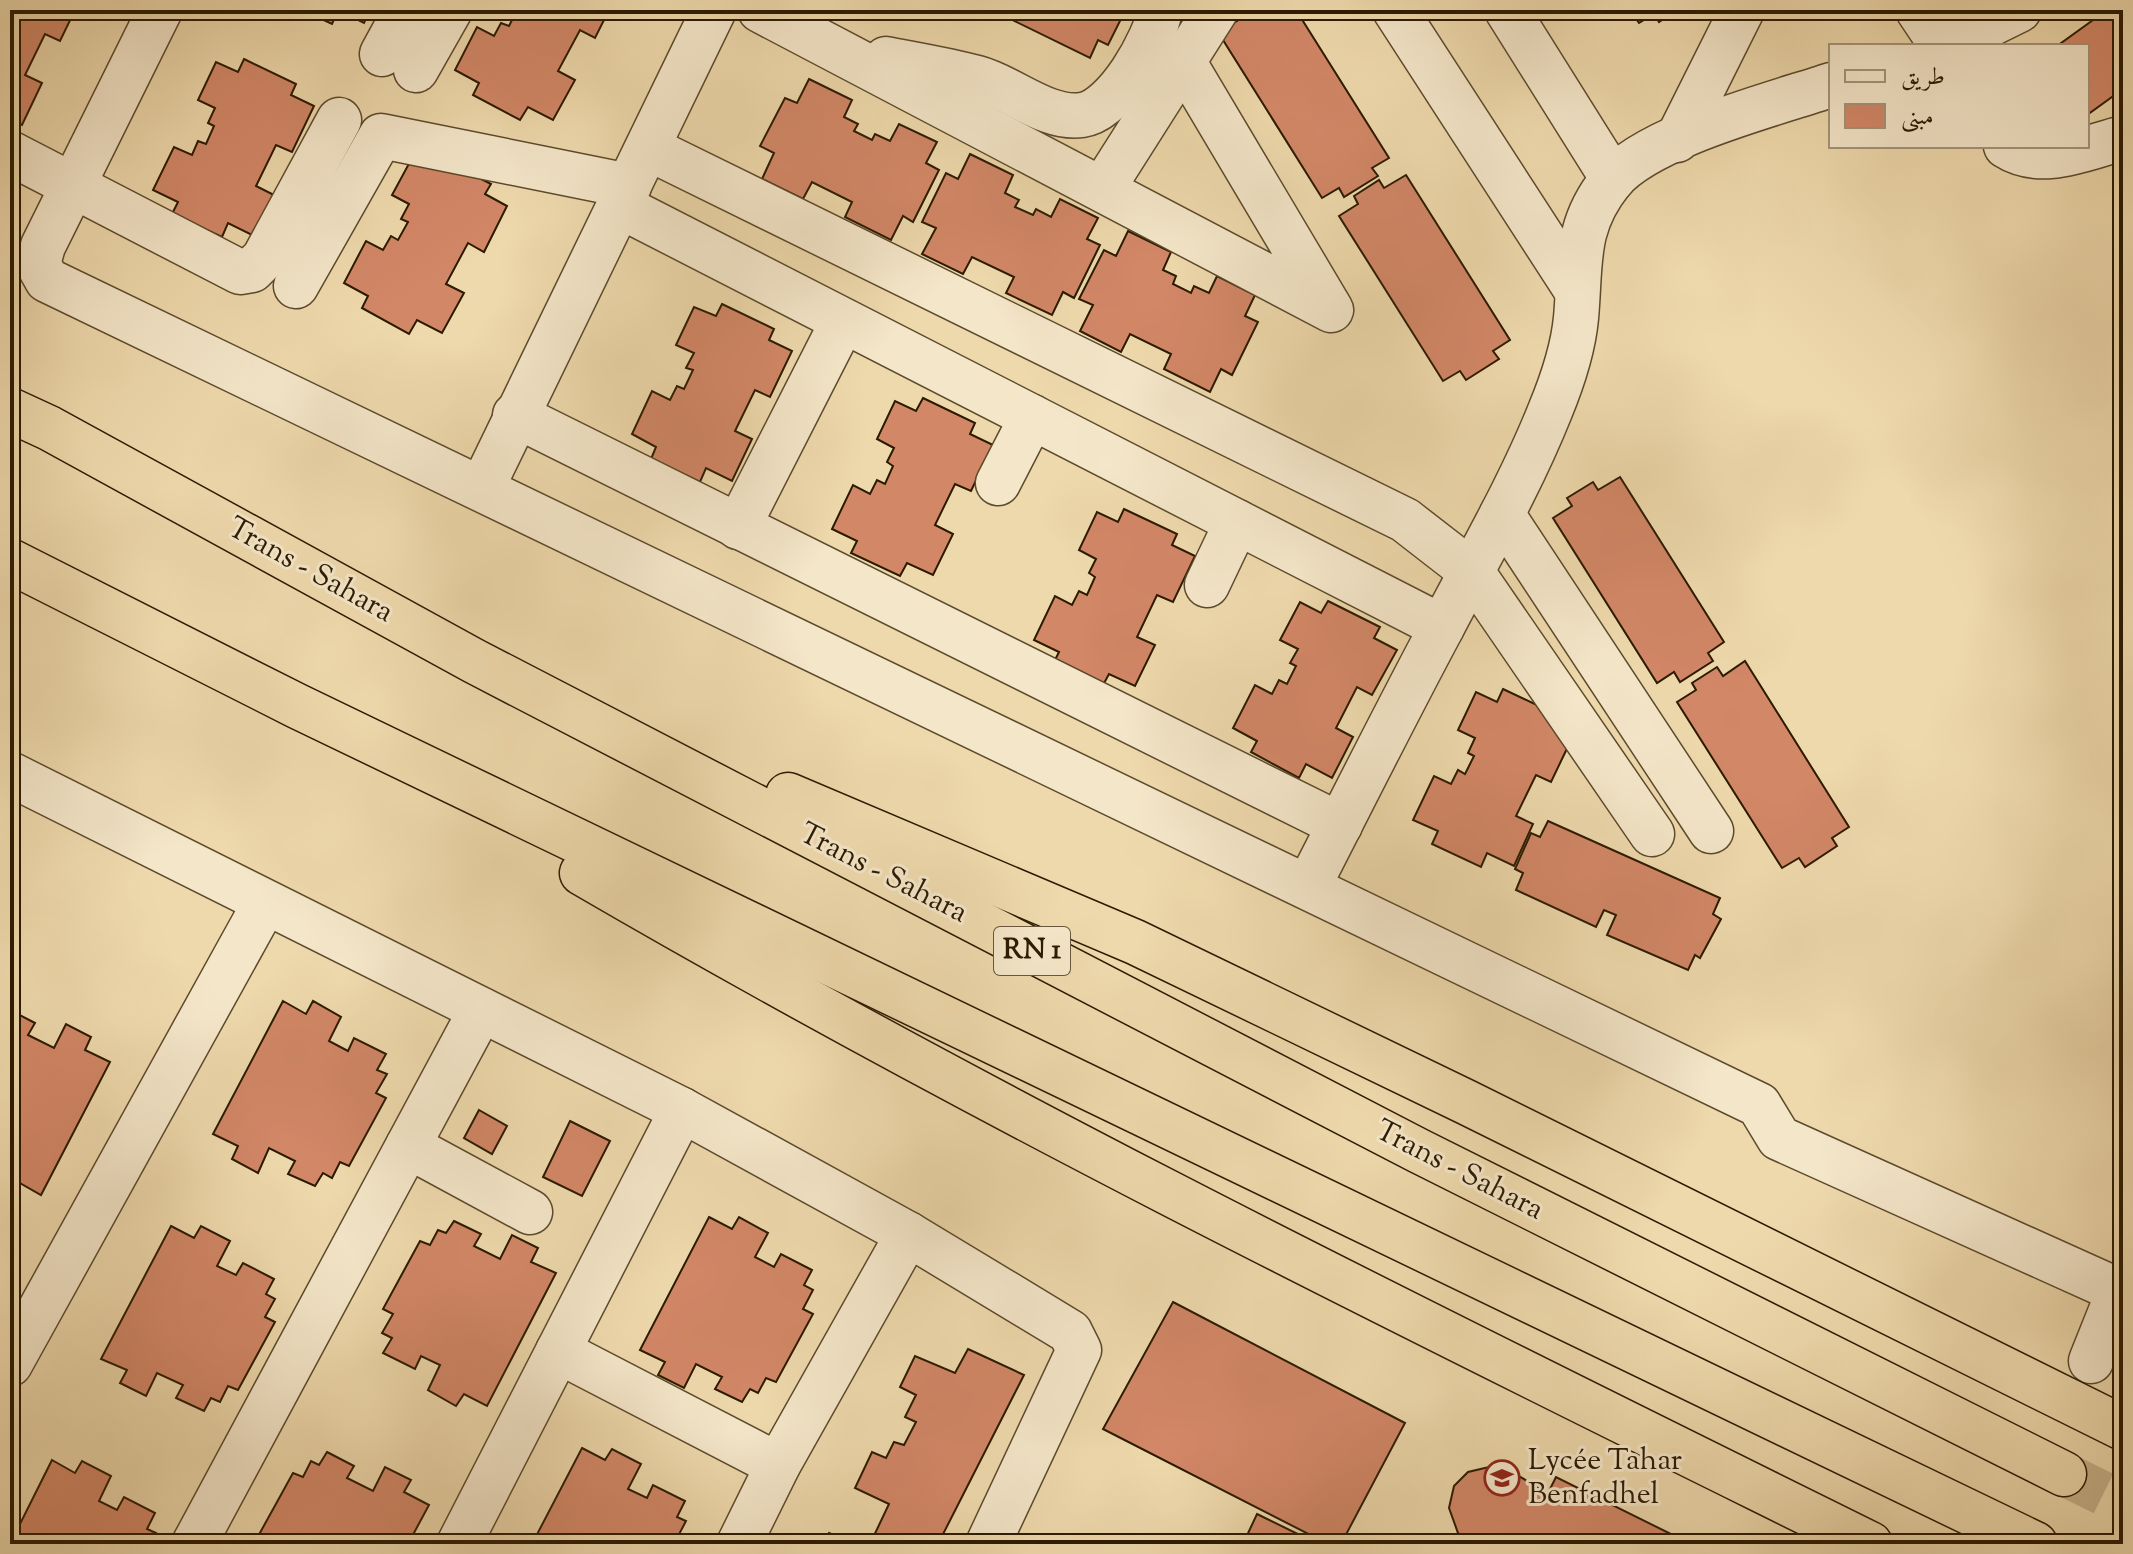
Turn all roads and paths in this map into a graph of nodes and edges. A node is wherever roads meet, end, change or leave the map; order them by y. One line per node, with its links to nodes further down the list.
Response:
1 (160, 10): 27 (street)
2 (406, 10): 3 (street)
3 (450, 10)
4 (714, 10): 22 (street)
5 (760, 10): 15 (street)
6 (1160, 10): 15 (street)
7 (1216, 10): 16 (street)
8 (1395, 10): 31 (street)
9 (1507, 10): 26 (street)
10 (1742, 10): 20 (street)
11 (1918, 10): 13 (street)
12 (2019, 10): 14 (street)
13 (1943, 44)
14 (1948, 44)
15 (831, 47): 28 (street)
16 (1183, 61): 28 (street); 28 (street)
17 (1829, 86): 20 (street)
18 (339, 120): 27 (street)
19 (2123, 138): 21 (street)
20 (1677, 140): 26 (street)
21 (2089, 147)
22 (648, 148): 29 (street); 43 (street)
23 (2009, 148): 24 (street)
24 (2086, 148)
25 (10, 153): 27 (street)
26 (1613, 179): 31 (street)
27 (76, 185): 38 (street)
28 (1103, 188)
29 (625, 196): 30 (street); 32 (street); 34 (street)
30 (296, 286)
31 (1577, 291): 39 (street)
32 (843, 321): 35 (street); 41 (street)
33 (10, 391): 36 (highway, Trans - Sahara)
34 (515, 415): 38 (street); 41 (street)
35 (1032, 417): 37 (street); 40 (street)
36 (29, 419): 46 (highway, Trans - Sahara / RN 1)
37 (998, 483)
38 (482, 488): 52 (street)
39 (1502, 514): 43 (street); 50 (street)
40 (1237, 522): 44 (street); 45 (street)
41 (738, 527): 49 (street)
42 (10, 561): 47 (highway)
43 (1472, 572): 45 (street); 51 (street)
44 (1207, 585)
45 (1442, 627): 49 (street)
46 (474, 661): 62 (highway); 64 (highway, Trans - Sahara / RN 1)
47 (297, 706): 69 (highway); 70 (highway)
48 (10, 774): 53 (street)
49 (1340, 825): 52 (street)
50 (1711, 831)
51 (1652, 834)
52 (1309, 885): 60 (street)
53 (265, 903): 54 (street); 61 (street)
54 (481, 1010): 55 (street); 56 (street)
55 (682, 1110): 58 (street); 59 (street)
56 (408, 1146): 57 (street); 65 (street)
57 (530, 1212)
58 (908, 1234): 63 (street); 68 (street)
59 (558, 1351): 63 (street); 66 (street)
60 (2091, 1361)
61 (10, 1364)
62 (2123, 1428)
63 (778, 1465): 67 (street)
64 (2064, 1474)
65 (194, 1544)
66 (459, 1544)
67 (739, 1544)
68 (988, 1544)
69 (1870, 1544)
70 (2035, 1544)

